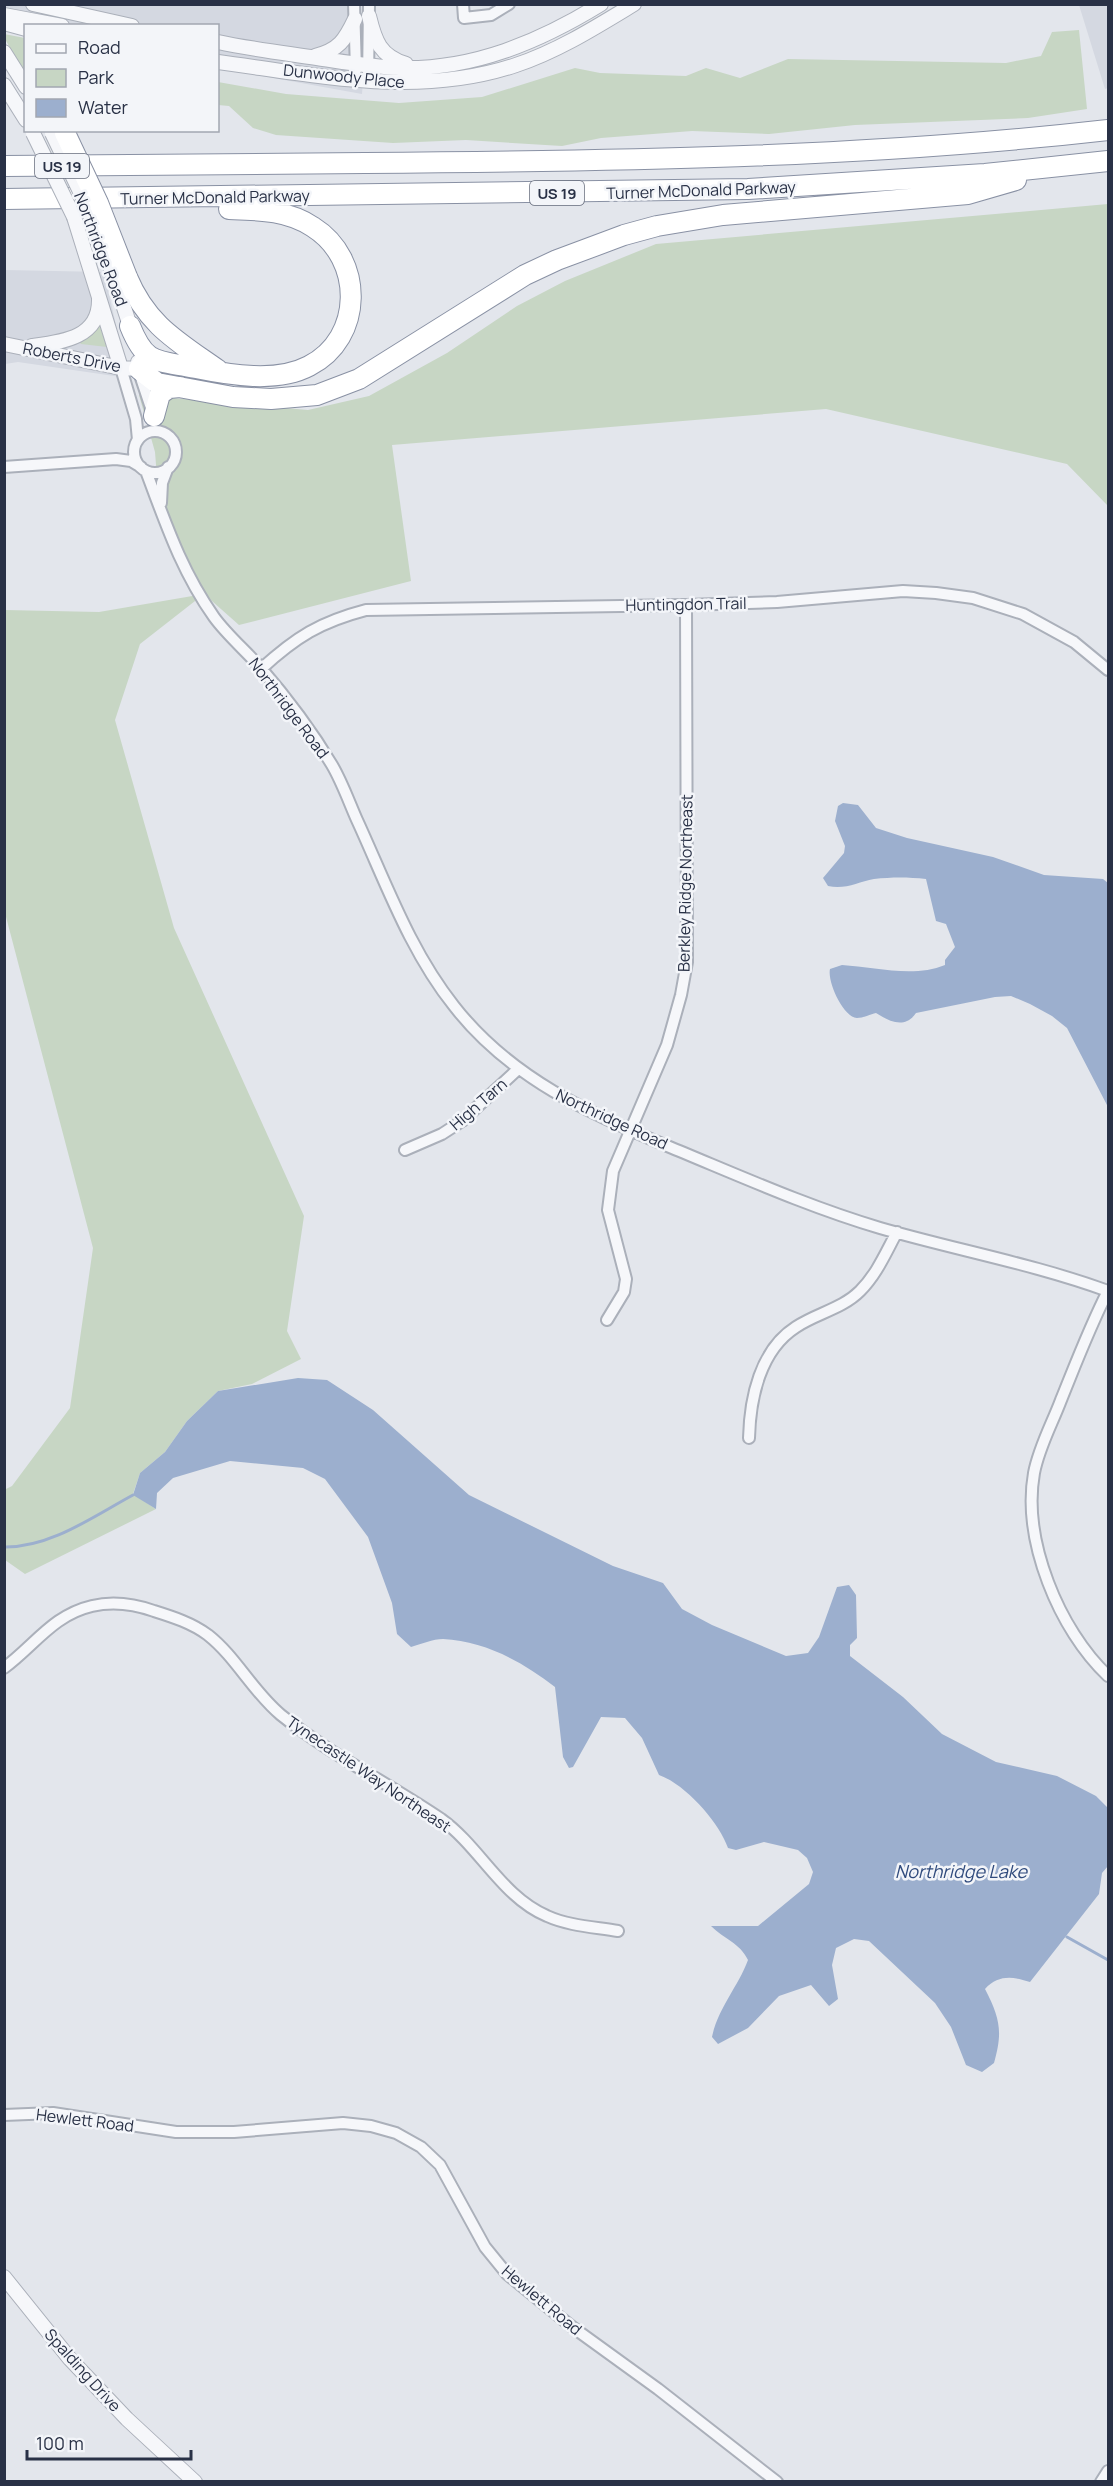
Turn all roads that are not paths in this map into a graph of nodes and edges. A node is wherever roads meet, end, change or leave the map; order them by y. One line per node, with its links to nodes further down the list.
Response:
1 (33, 4): 12 (street)
2 (354, 4): 9 (street)
3 (463, 4): 4 (street)
4 (509, 4)
5 (601, 4): 19 (street, Dunwoody Place)
6 (634, 4): 20 (street, Dunwoody Place)
7 (369, 10): 18 (street); 19 (street)
8 (4, 15): 11 (street)
9 (355, 19): 16 (street); 18 (street)
10 (4, 23): 13 (street)
11 (51, 24)
12 (123, 24)
13 (24, 28)
14 (219, 42): 16 (street, Dunwoody Place)
15 (4, 52): 21 (street)
16 (310, 57): 18 (street, Dunwoody Place)
17 (219, 62): 20 (street, Dunwoody Place)
18 (362, 64): 19 (street, Dunwoody Place); 20 (street)
19 (423, 68)
20 (362, 81)
21 (24, 84)
22 (4, 85): 23 (street)
23 (24, 117)
24 (1108, 130): 30 (highway, Turner McDonald Parkway / US 19)
25 (33, 132): 34 (street, Northridge Road, bridge)
26 (58, 132): 35 (highway, bridge)
27 (4, 160): 30 (highway)
28 (1108, 161): 31 (highway, Turner McDonald Parkway / US 19)
29 (4, 166): 30 (highway, Turner McDonald Parkway / US 19)
30 (119, 166)
31 (1062, 167): 32 (highway, Turner McDonald Parkway / US 19); 41 (highway)
32 (4, 199)
33 (4, 204): 40 (highway)
34 (94, 277): 38 (street); 39 (street, Northridge Road)
35 (120, 277): 36 (street, Northridge Road); 40 (highway)
36 (130, 326): 39 (highway)
37 (4, 344): 38 (street, Roberts Drive)
38 (21, 348): 39 (street, Roberts Drive)
39 (136, 365): 40 (highway); 41 (highway); 42 (street, Northridge Road); 44 (street, Northridge Road)
40 (223, 374)
41 (180, 387): 42 (highway)
42 (154, 416): 43 (street, Northridge Road)
43 (169, 437): 44 (street); 47 (street, Northridge Road)
44 (136, 443): 45 (street); 48 (street, Northridge Road)
45 (116, 459): 46 (street); 48 (street)
46 (4, 467)
47 (168, 467): 48 (street); 49 (street, Northridge Road)
48 (144, 469): 49 (street, Northridge Road)
49 (161, 509): 51 (street, Northridge Road)
50 (686, 605): 51 (street, Huntingdon Trail); 52 (street, Huntingdon Trail); 54 (street, Berkley Ridge Northeast)
51 (261, 669): 53 (street, Northridge Road)
52 (1108, 670)
53 (517, 1070): 54 (street, Northridge Road); 55 (street, High Tarn)
54 (631, 1131): 56 (street, Northridge Road); 58 (street, Berkley Ridge Northeast)
55 (405, 1150)
56 (897, 1232): 57 (street, Northridge Road); 59 (street)
57 (1108, 1291): 61 (street)
58 (608, 1320)
59 (748, 1438)
60 (4, 1668): 62 (street, Tynecastle Way Northeast)
61 (1108, 1676)
62 (618, 1931)
63 (4, 2115): 67 (street, Hewlett Road)
64 (4, 2277): 66 (street, Spalding Drive)
65 (1108, 2471): 68 (street)
66 (195, 2481)
67 (777, 2481)
68 (1101, 2481)

